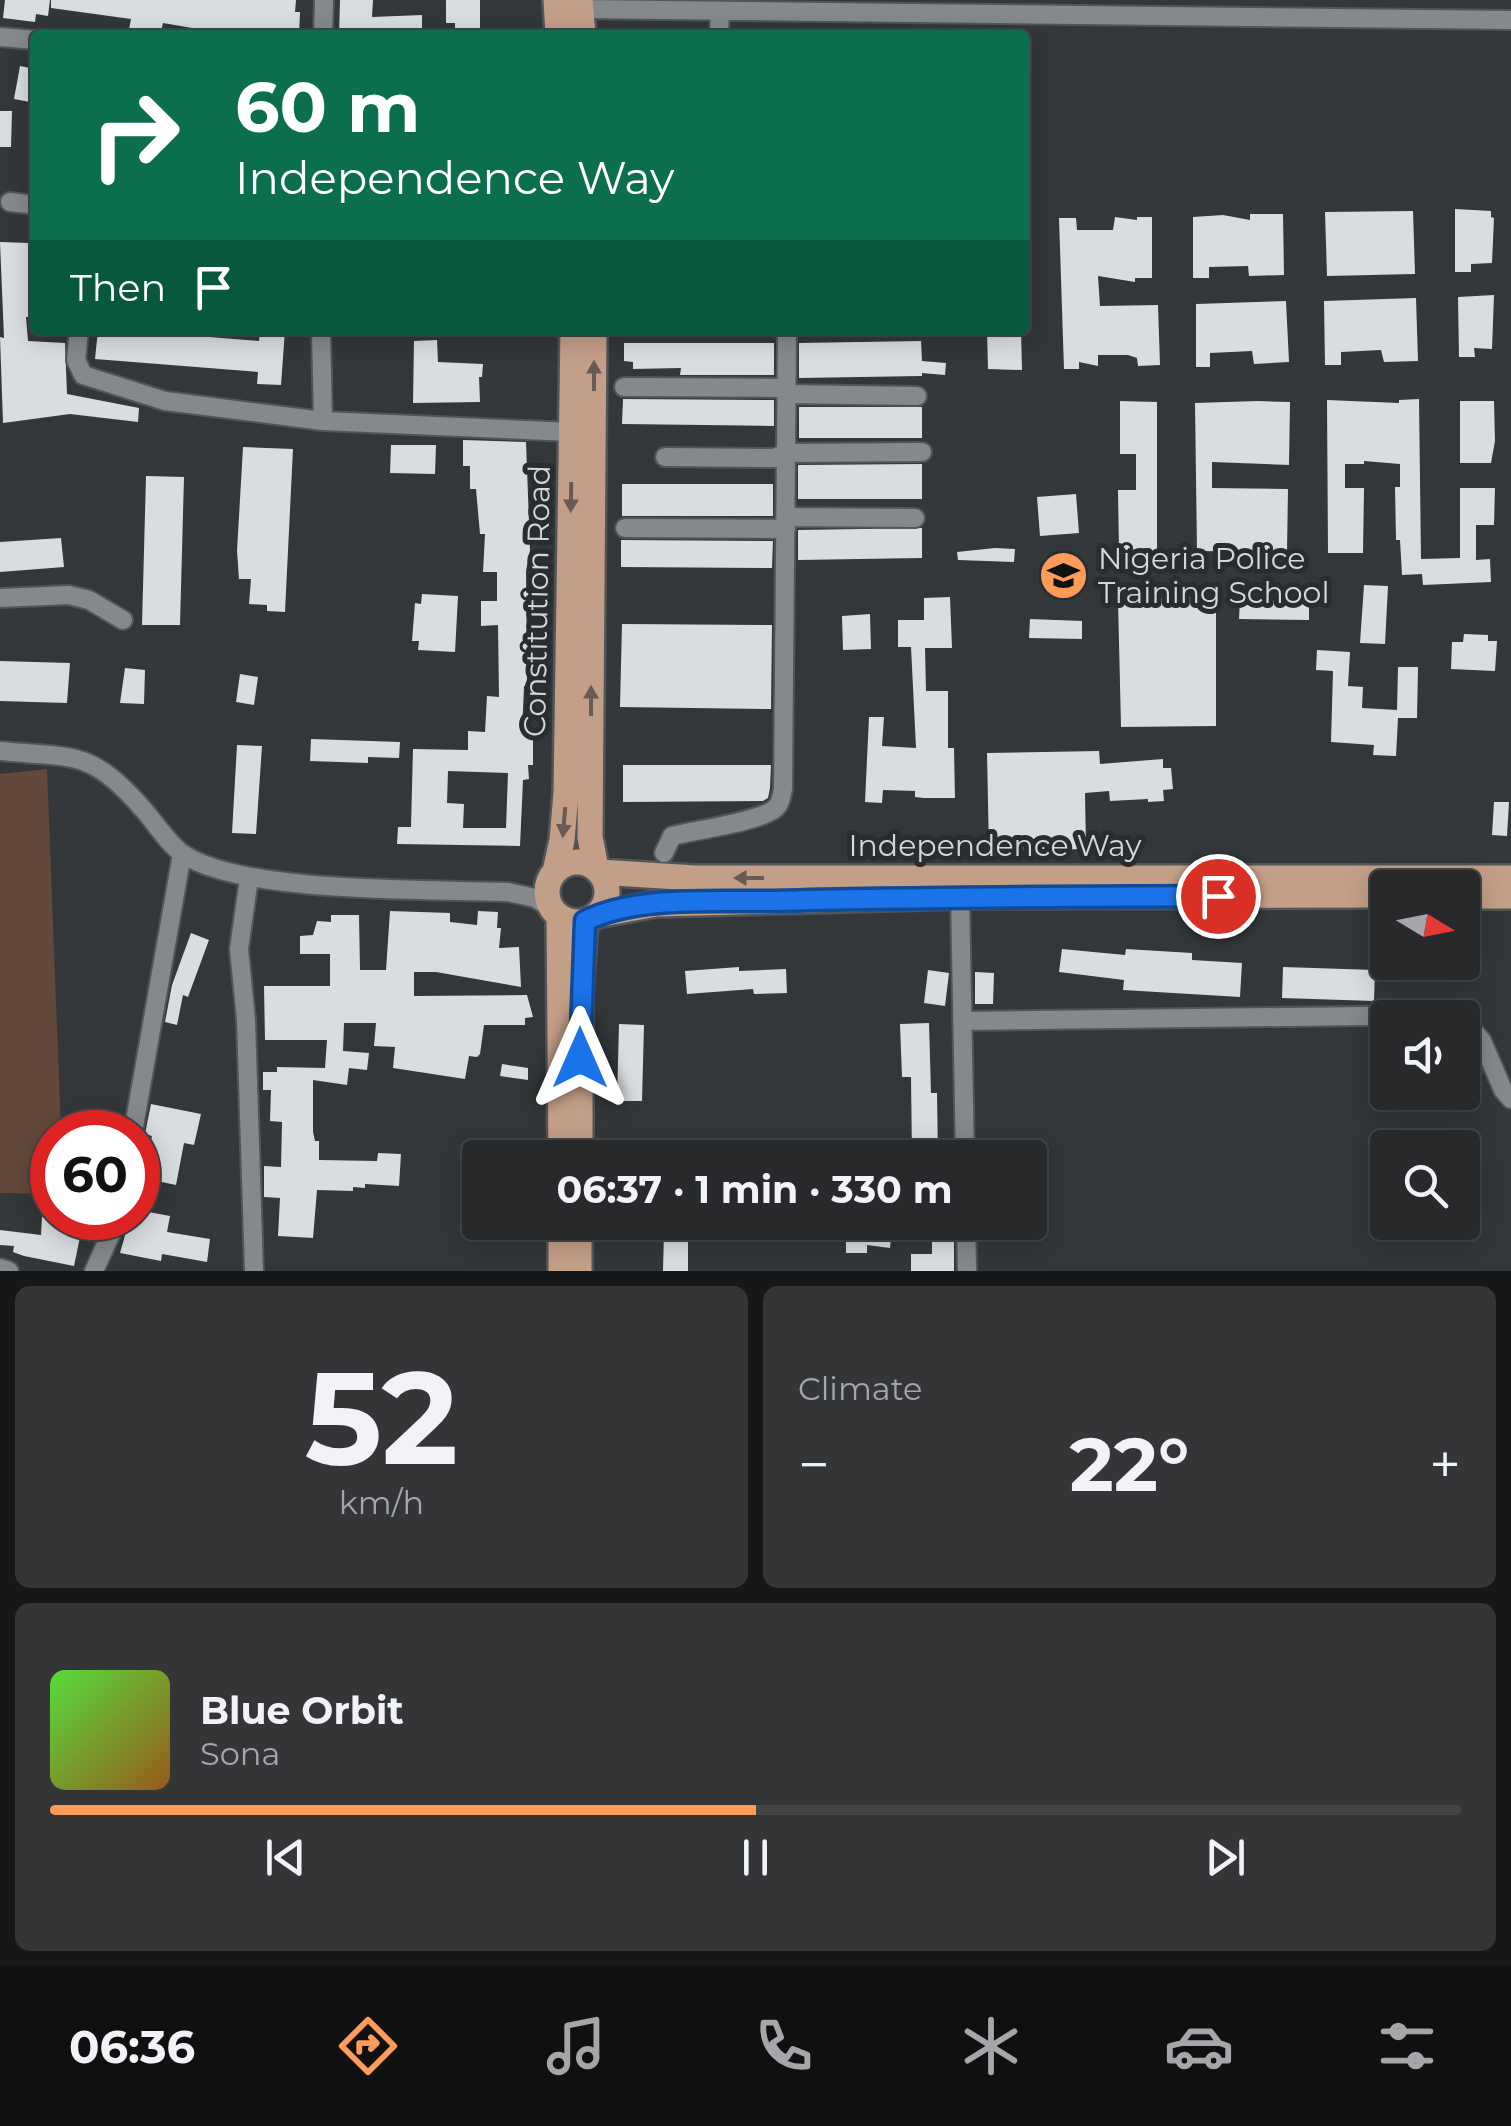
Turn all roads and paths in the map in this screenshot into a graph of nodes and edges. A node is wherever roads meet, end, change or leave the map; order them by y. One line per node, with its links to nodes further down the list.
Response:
1 (324, 0): 13 (street)
2 (556, 0): 14 (main road)
3 (744, 6): 4 (street); 10 (street)
4 (807, 6): 5 (street)
5 (941, 7): 6 (street)
6 (1018, 7): 7 (street)
7 (1084, 8): 8 (street)
8 (1161, 8): 9 (street)
9 (1222, 8): 12 (street)
10 (720, 11): 11 (street); 15 (street)
11 (582, 15)
12 (1511, 20)
13 (323, 30)
14 (558, 30)
15 (720, 30)
16 (0, 38): 17 (street)
17 (30, 40)
18 (10, 202): 19 (street)
19 (30, 205)
20 (79, 335): 28 (street)
21 (320, 335): 28 (street)
22 (573, 335): 29 (main road, Constitution Road)
23 (594, 335): 41 (main road, Constitution Road, one-way to 23)
24 (788, 335): 26 (street)
25 (624, 387): 26 (street)
26 (786, 391): 27 (street); 31 (street)
27 (916, 396)
28 (322, 421): 29 (street)
29 (572, 432): 42 (main road, Constitution Road, one-way to 42)
30 (922, 452): 31 (street)
31 (787, 453): 32 (street); 34 (street)
32 (665, 456)
33 (915, 518): 34 (street)
34 (786, 523): 35 (street); 39 (street)
35 (625, 528)
36 (0, 598): 37 (street)
37 (123, 620)
38 (0, 751): 40 (street)
39 (664, 853)
40 (182, 854): 43 (street); 56 (street)
41 (598, 870): 42 (main road); 44 (main road, Independence Way, one-way to 41); 51 (main road)
42 (552, 876): 45 (street); 50 (main road)
43 (249, 878): 45 (street); 67 (street)
44 (1511, 878)
45 (508, 892): 50 (street)
46 (960, 896): 47 (main road, Independence Way); 51 (main road, Independence Way); 53 (street)
47 (1370, 896)
48 (1480, 896): 49 (main road)
49 (1511, 896)
50 (555, 912): 51 (main road); 57 (main road)
51 (590, 918): 58 (main road)
52 (1370, 1015): 53 (street)
53 (962, 1021): 59 (street)
54 (1480, 1039): 55 (street)
55 (1511, 1099)
56 (138, 1110)
57 (560, 1140)
58 (580, 1140)
59 (965, 1140)
60 (108, 1240): 66 (street)
61 (561, 1240): 68 (main road)
62 (580, 1240): 69 (main road)
63 (966, 1240): 70 (street)
64 (0, 1268): 65 (street)
65 (9, 1271)
66 (94, 1271)
67 (254, 1271)
68 (561, 1271)
69 (579, 1271)
70 (967, 1271)

